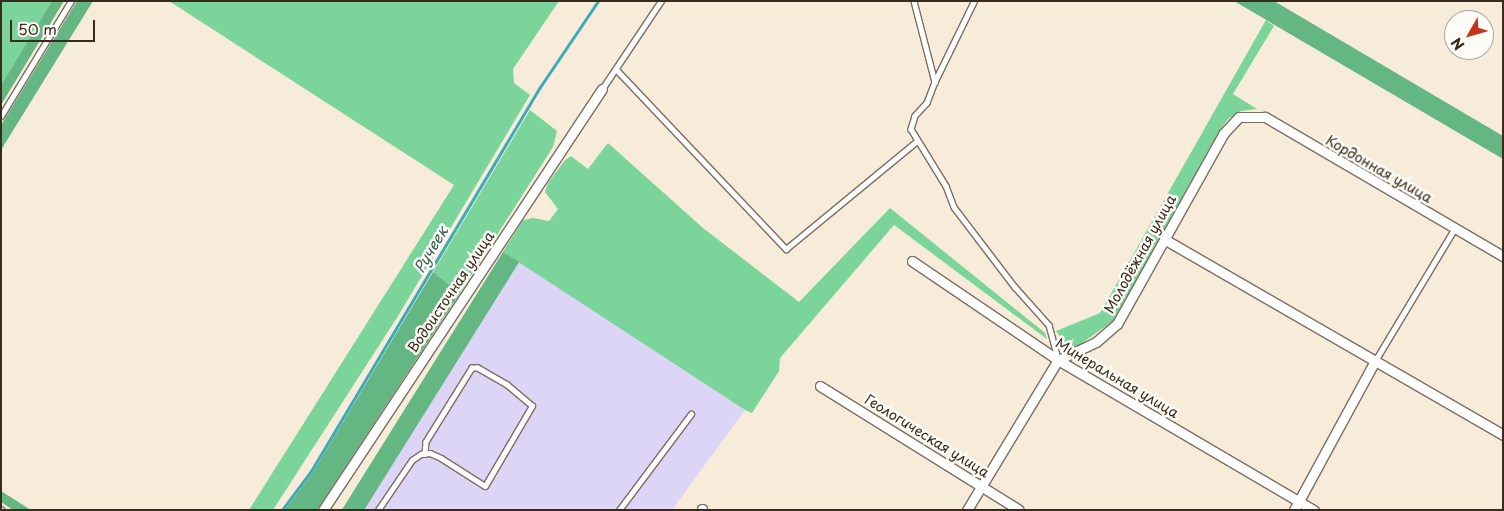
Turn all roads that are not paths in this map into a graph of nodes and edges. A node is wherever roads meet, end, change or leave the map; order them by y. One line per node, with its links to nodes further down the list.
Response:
1 (71, 1): 8 (lane)
2 (661, 1): 5 (lane)
3 (914, 1): 6 (lane)
4 (974, 1): 6 (lane)
5 (616, 68): 7 (lane); 10 (lane)
6 (934, 82): 10 (lane)
7 (602, 89): 23 (street, Водоисточная улица)
8 (1, 116)
9 (1239, 117): 11 (street, Кордонная улица); 12 (street, Молодёжная улица)
10 (916, 141): 15 (lane)
11 (1455, 228): 13 (street, Кордонная улица); 16 (lane)
12 (1164, 239): 15 (street, Молодёжная улица); 16 (street)
13 (1503, 256)
14 (912, 261): 15 (street, Минеральная улица)
15 (1058, 360): 21 (street); 22 (street, Минеральная улица)
16 (1375, 361): 19 (street); 22 (street)
17 (820, 386): 21 (street, Геологическая улица)
18 (691, 414): 25 (lane)
19 (1503, 435)
20 (425, 454): 20 (lane); 24 (lane)
21 (980, 485): 26 (street); 27 (street, Геологическая улица)
22 (1297, 506): 28 (street, Минеральная улица)
23 (326, 509)
24 (378, 510)
25 (618, 510)
26 (967, 510)
27 (1019, 510)
28 (1314, 510)

